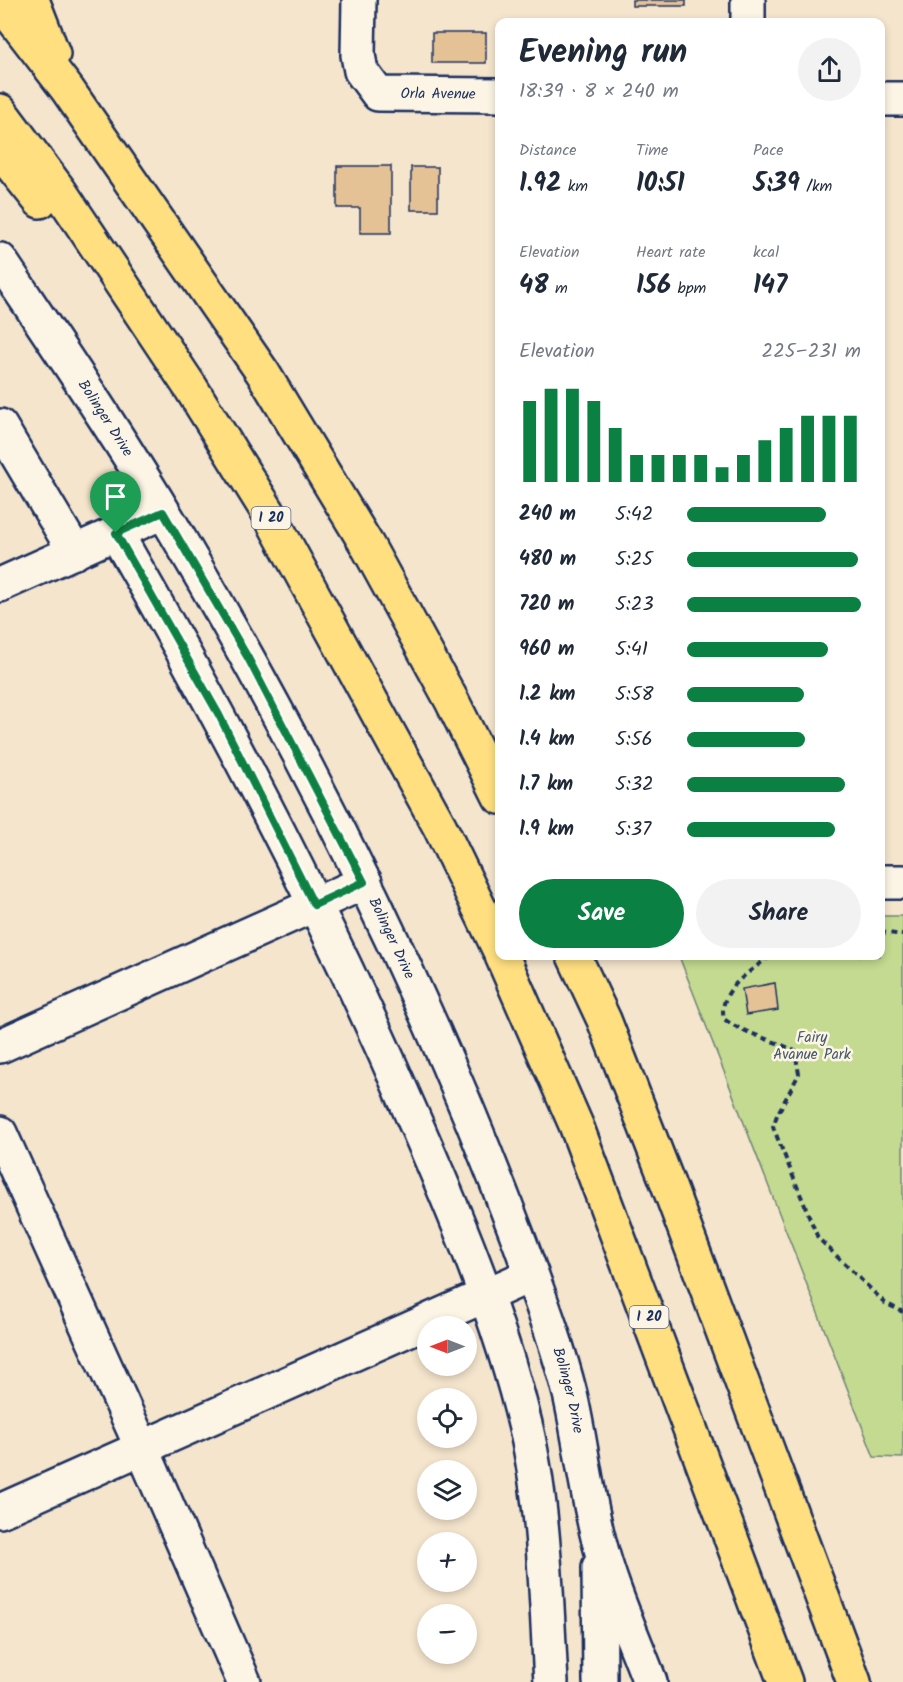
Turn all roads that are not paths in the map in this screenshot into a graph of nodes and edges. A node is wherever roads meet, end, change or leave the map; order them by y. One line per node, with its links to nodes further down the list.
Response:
1 (32, 0): 6 (highway)
2 (359, 0): 7 (street, Orla Avenue)
3 (748, 0): 5 (street)
4 (0, 2): 6 (highway)
5 (748, 18)
6 (67, 89): 21 (highway)
7 (495, 95)
8 (885, 99): 9 (street)
9 (903, 99)
10 (0, 111): 14 (highway, I 20)
11 (0, 151): 14 (highway)
12 (0, 260): 13 (street, Bolinger Drive)
13 (10, 296): 17 (street, Bolinger Drive)
14 (191, 388): 26 (highway, I 20)
15 (0, 426): 16 (street)
16 (11, 468): 19 (street)
17 (163, 512): 18 (street); 22 (street, Bolinger Drive)
18 (116, 533): 19 (street); 25 (street)
19 (75, 552): 20 (street)
20 (0, 585)
21 (495, 787)
22 (364, 882): 25 (street); 31 (street, Bolinger Drive)
23 (885, 882): 24 (street)
24 (903, 882)
25 (314, 905): 29 (street); 32 (street)
26 (495, 941)
27 (504, 960): 41 (highway, I 20)
28 (576, 960): 42 (highway)
29 (0, 1046)
30 (0, 1133): 33 (street)
31 (531, 1275): 32 (street); 35 (street, Bolinger Drive)
32 (486, 1295): 33 (street); 38 (street)
33 (142, 1448): 34 (street); 37 (street)
34 (0, 1511)
35 (599, 1543): 36 (street, Bolinger Drive); 40 (street, Bolinger Drive)
36 (600, 1673): 39 (street)
37 (244, 1682)
38 (551, 1682)
39 (558, 1682)
40 (650, 1682)
41 (785, 1682)
42 (854, 1682)

